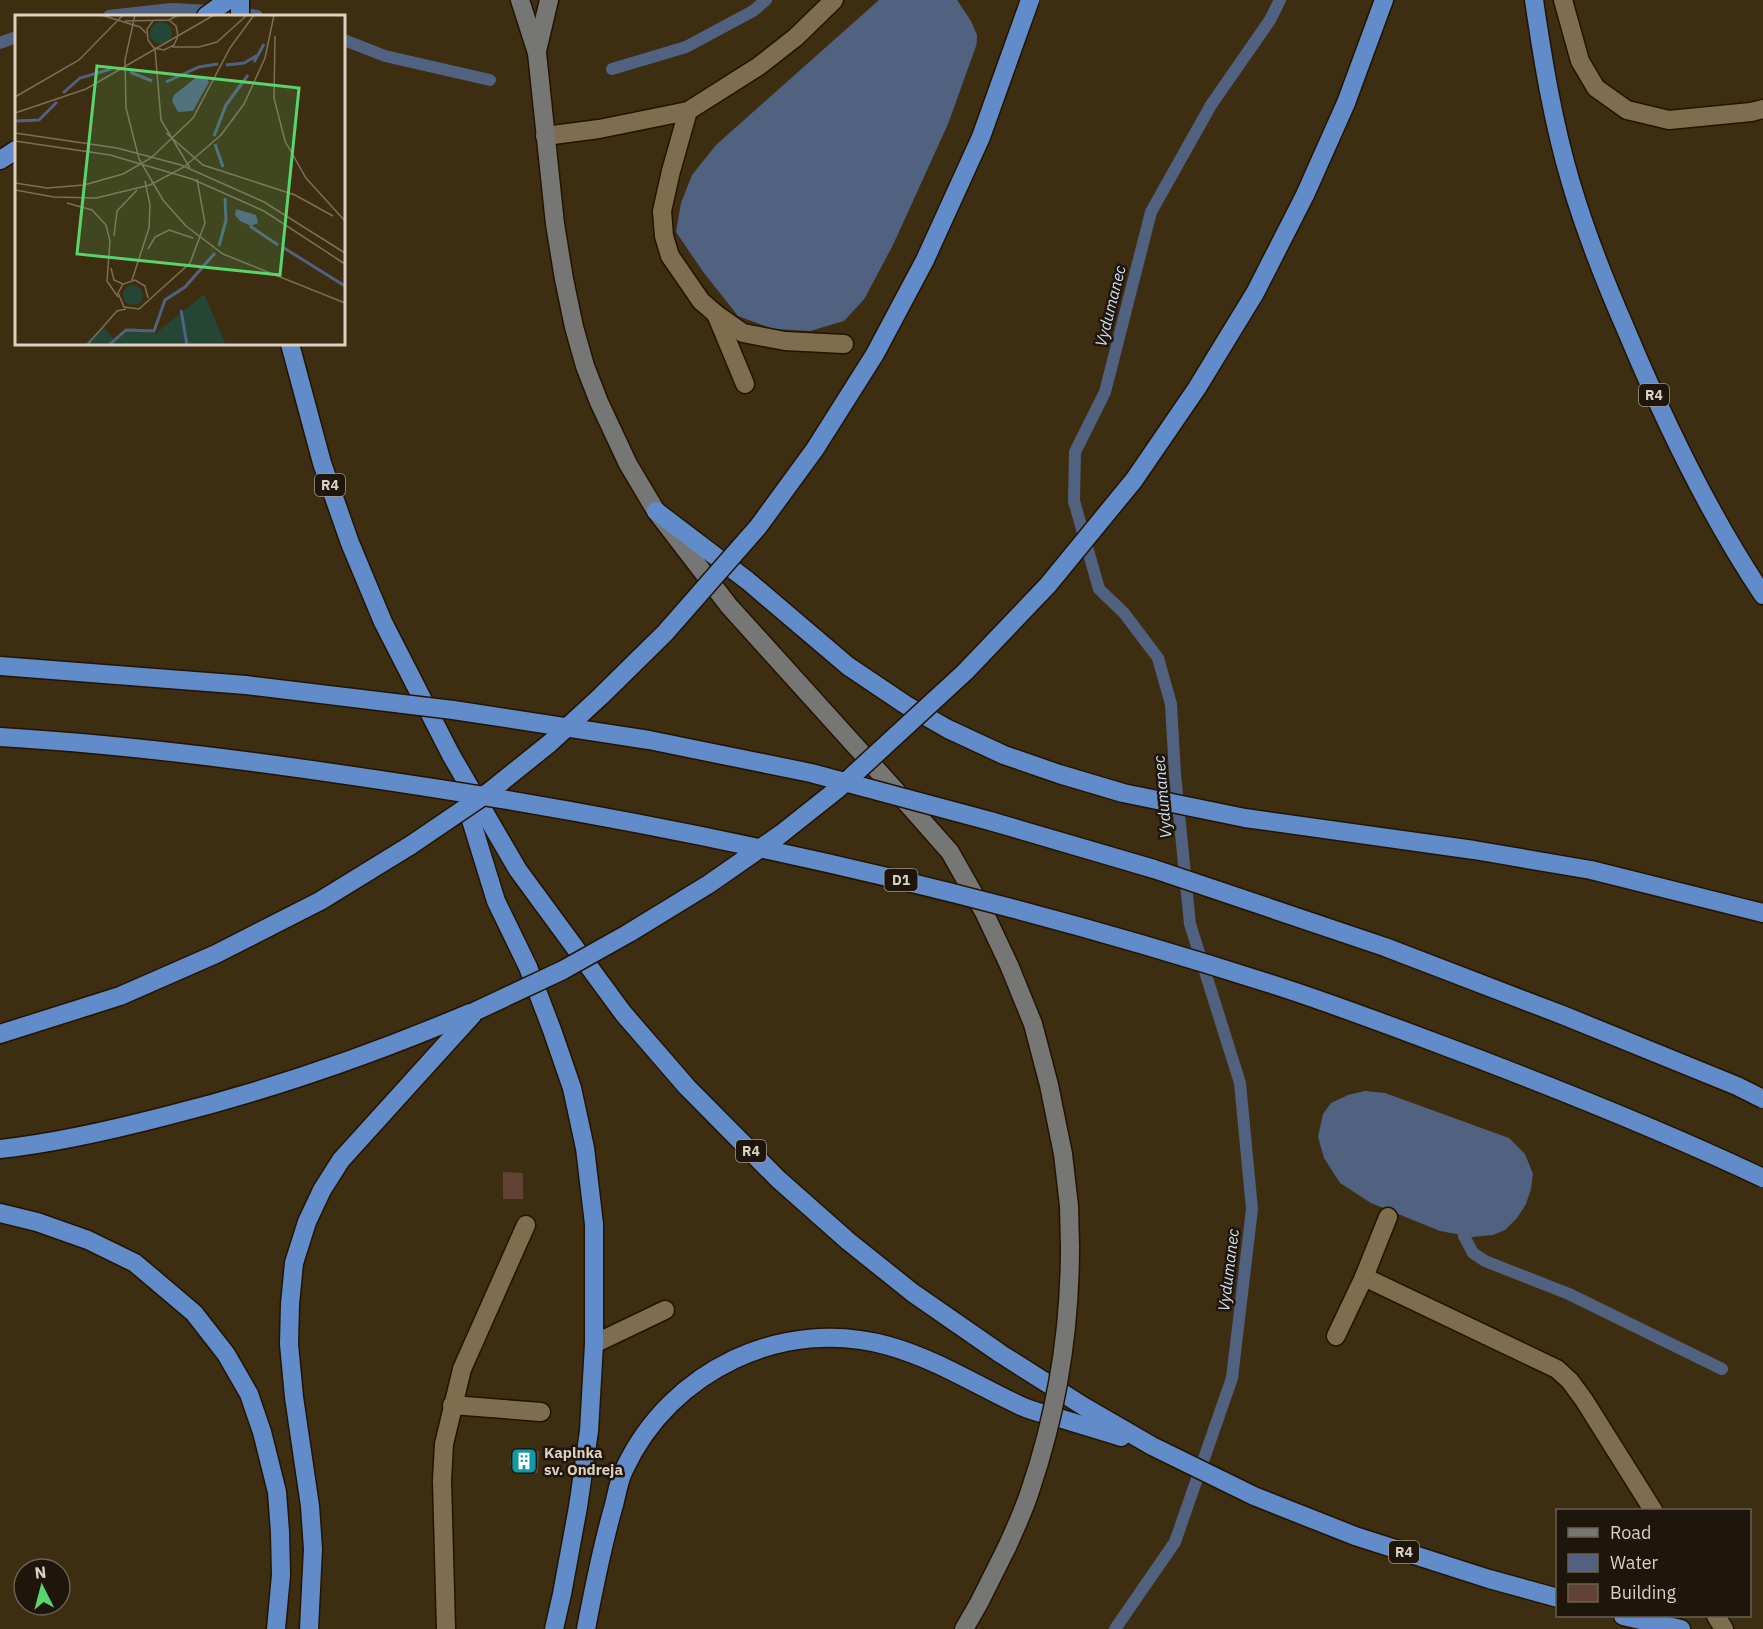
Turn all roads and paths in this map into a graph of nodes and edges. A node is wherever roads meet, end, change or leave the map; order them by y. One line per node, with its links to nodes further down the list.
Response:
1 (228, 0): 9 (highway)
2 (520, 0): 10 (main road)
3 (549, 0): 10 (main road)
4 (834, 0): 12 (lane)
5 (1030, 0): 27 (highway, bridge)
6 (1384, 0): 26 (highway, bridge)
7 (1534, 0): 21 (highway, R4)
8 (1563, 0): 11 (lane)
9 (207, 15)
10 (537, 53): 13 (main road)
11 (1763, 109)
12 (688, 111): 13 (lane); 16 (lane)
13 (545, 136): 20 (main road)
14 (15, 151): 15 (highway)
15 (0, 160)
16 (716, 314): 17 (lane); 19 (lane)
17 (844, 344)
18 (290, 345): 24 (highway, R4)
19 (745, 384)
20 (656, 511): 25 (highway); 49 (main road, bridge)
21 (1763, 595)
22 (0, 666): 28 (highway, bridge)
23 (0, 737): 30 (highway, D1, bridge)
24 (451, 755): 37 (highway); 40 (highway, R4)
25 (1763, 913)
26 (476, 1011): 29 (highway); 45 (highway)
27 (0, 1034)
28 (1763, 1099)
29 (0, 1149)
30 (1763, 1178)
31 (0, 1213): 44 (highway)
32 (1388, 1217): 34 (lane)
33 (526, 1225): 38 (lane)
34 (1364, 1277): 36 (lane); 41 (lane)
35 (665, 1310): 37 (lane)
36 (1336, 1336)
37 (594, 1344): 47 (highway)
38 (452, 1405): 39 (lane); 46 (lane)
39 (541, 1412)
40 (1152, 1446): 42 (highway, R4); 48 (highway)
41 (1652, 1509)
42 (1556, 1598)
43 (1627, 1617): 50 (highway)
44 (276, 1629)
45 (309, 1629)
46 (446, 1629)
47 (554, 1629)
48 (586, 1629)
49 (964, 1629)
50 (1681, 1629)

